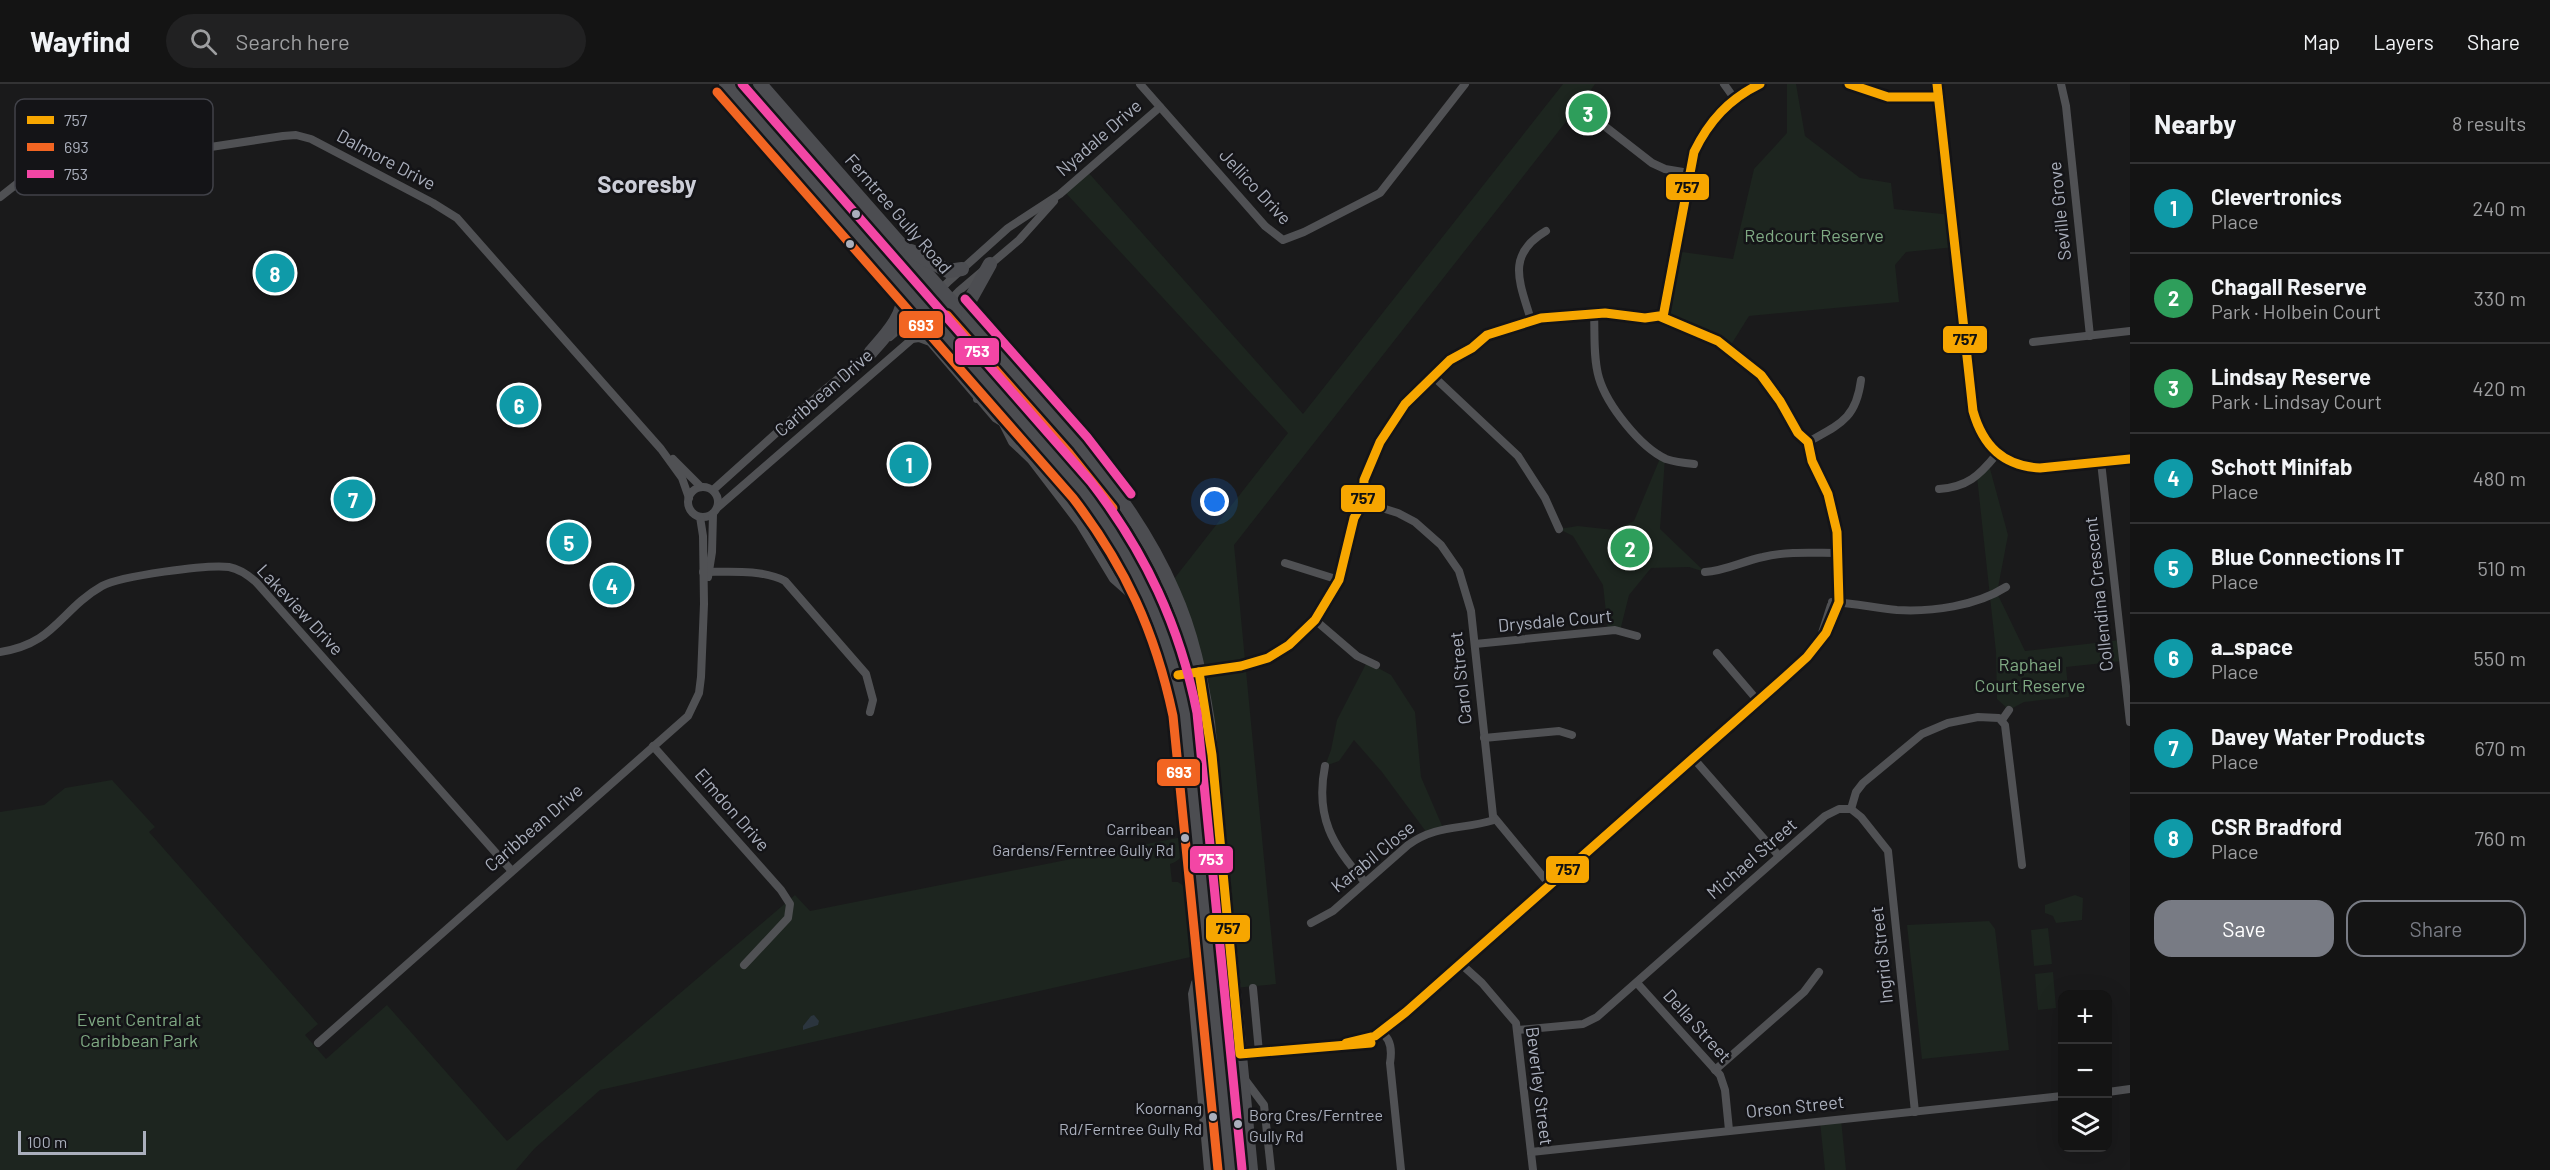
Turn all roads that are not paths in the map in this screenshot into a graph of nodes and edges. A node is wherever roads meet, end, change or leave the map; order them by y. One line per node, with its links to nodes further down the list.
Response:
1 (726, 84): 23 (main road)
2 (760, 84): 20 (main road, Ferntree Gully Road)
3 (1140, 84): 12 (street)
4 (1465, 84): 12 (street, Jellico Drive)
5 (1724, 84): 11 (street)
6 (1760, 84): 11 (street)
7 (1849, 84): 10 (street)
8 (1937, 84): 10 (street)
9 (2061, 84): 33 (street, Seville Grove)
10 (1938, 97): 44 (street)
11 (1734, 98): 15 (street)
12 (1160, 107): 17 (street, Nyadale Drive)
13 (1607, 128): 15 (street)
14 (213, 147): 43 (street, Dalmore Drive)
15 (1689, 173): 28 (street)
16 (15, 185): 18 (street, Dalmore Drive)
17 (1060, 194): 21 (street, Nyadale Drive); 22 (street, Nyadale Drive)
18 (0, 197)
19 (1546, 231): 31 (street)
20 (901, 245): 22 (main road); 24 (main road, Ferntree Gully Road)
21 (990, 264): 25 (street, Nyadale Drive); 30 (main road)
22 (962, 269): 24 (street, Nyadale Drive)
23 (905, 287): 26 (main road); 36 (main road)
24 (940, 289): 25 (main road, Ferntree Gully Road); 26 (street, Nyadale Drive)
25 (950, 300): 29 (street, Caribbean Drive); 30 (main road, Ferntree Gully Road)
26 (923, 307): 29 (main road); 36 (street, Caribbean Drive)
27 (1594, 313): 28 (street); 31 (street); 48 (street)
28 (1663, 316): 42 (street)
29 (932, 318): 34 (street, Caribbean Drive); 37 (main road)
30 (968, 320): 61 (main road, Ferntree Gully Road)
31 (1531, 320): 38 (street)
32 (2130, 331): 33 (street)
33 (2090, 336): 35 (street)
34 (911, 340): 40 (street); 54 (street, Caribbean Drive)
35 (2033, 342)
36 (871, 352): 51 (street, Caribbean Drive)
37 (975, 366): 40 (street); 45 (main road)
38 (1432, 376): 53 (street); 56 (street)
39 (1861, 380): 42 (street)
40 (978, 399): 41 (street)
41 (1003, 424): 45 (street); 64 (street)
42 (1808, 442): 57 (street)
43 (662, 449): 49 (street, Dalmore Drive); 52 (street, Dalmore Drive)
44 (1996, 455): 47 (street); 50 (street)
45 (1053, 456): 64 (main road)
46 (2130, 459): 47 (street)
47 (2101, 462): 78 (street, Collendina Crescent)
48 (1694, 464)
49 (701, 487): 51 (street); 52 (street)
50 (1939, 489)
51 (712, 490): 54 (street)
52 (689, 498): 55 (street)
53 (1364, 502): 62 (street); 68 (street, Carol Street)
54 (715, 511): 55 (street); 59 (street, Caribbean Drive)
55 (700, 517): 59 (street, Caribbean Drive)
56 (1559, 529)
57 (1838, 553): 60 (street); 65 (street)
58 (1285, 563): 62 (street)
59 (706, 572): 76 (street); 81 (street, Caribbean Drive)
60 (1705, 572)
61 (1167, 577): 64 (street); 72 (main road, Ferntree Gully Road)
62 (1339, 580): 66 (street)
63 (2006, 587): 65 (street)
64 (1153, 602): 73 (main road)
65 (1836, 602): 74 (street)
66 (1316, 620): 71 (street); 72 (street)
67 (1637, 636): 68 (street, Drysdale Court)
68 (1475, 644): 80 (street, Carol Street)
69 (0, 652): 88 (street, Lakeview Drive)
70 (1717, 653): 74 (street)
71 (1376, 665)
72 (1199, 672): 73 (street); 102 (main road, Ferntree Gully Road)
73 (1178, 675): 94 (main road)
74 (1758, 701): 82 (street)
75 (2009, 710): 77 (street)
76 (870, 712)
77 (2002, 720): 84 (street); 87 (street)
78 (2130, 722)
79 (1572, 735): 80 (street)
80 (1484, 738): 85 (street, Carol Street)
81 (653, 746): 88 (street, Caribbean Drive); 93 (street, Elmdon Drive)
82 (1694, 759): 86 (street); 90 (street)
83 (1325, 766): 89 (street)
84 (1851, 809): 86 (street, Michael Street); 108 (street, Ingrid Street)
85 (1494, 820): 89 (street, Karabil Close); 90 (street)
86 (1779, 856): 96 (street, Michael Street)
87 (2022, 865)
88 (511, 870): 100 (street, Caribbean Drive)
89 (1365, 882): 91 (street, Karabil Close)
90 (1550, 885): 92 (street)
91 (1311, 923)
92 (1463, 962): 98 (street, Beverley Street); 99 (street)
93 (744, 965)
94 (1211, 966): 110 (street); 113 (main road)
95 (1819, 972): 103 (street)
96 (1637, 983): 98 (street, Michael Street); 103 (street, Della Street)
97 (1253, 988): 101 (street)
98 (1518, 1030): 111 (street, Beverley Street)
99 (1382, 1035): 101 (street); 116 (street)
100 (318, 1043)
101 (1259, 1052): 102 (street)
102 (1240, 1054): 104 (main road, Ferntree Gully Road)
103 (1715, 1070): 109 (street, Della Street)
104 (1243, 1077): 114 (main road, Ferntree Gully Road); 115 (street)
105 (2130, 1089): 106 (street)
106 (2112, 1091)
107 (2058, 1096): 108 (street, Orson Street)
108 (1915, 1112): 109 (street, Orson Street)
109 (1729, 1130): 111 (street, Orson Street)
110 (1206, 1144): 112 (street); 113 (street)
111 (1531, 1152): 117 (street, Beverley Street)
112 (1208, 1170)
113 (1229, 1170)
114 (1251, 1170)
115 (1271, 1170)
116 (1401, 1170)
117 (1533, 1170)

